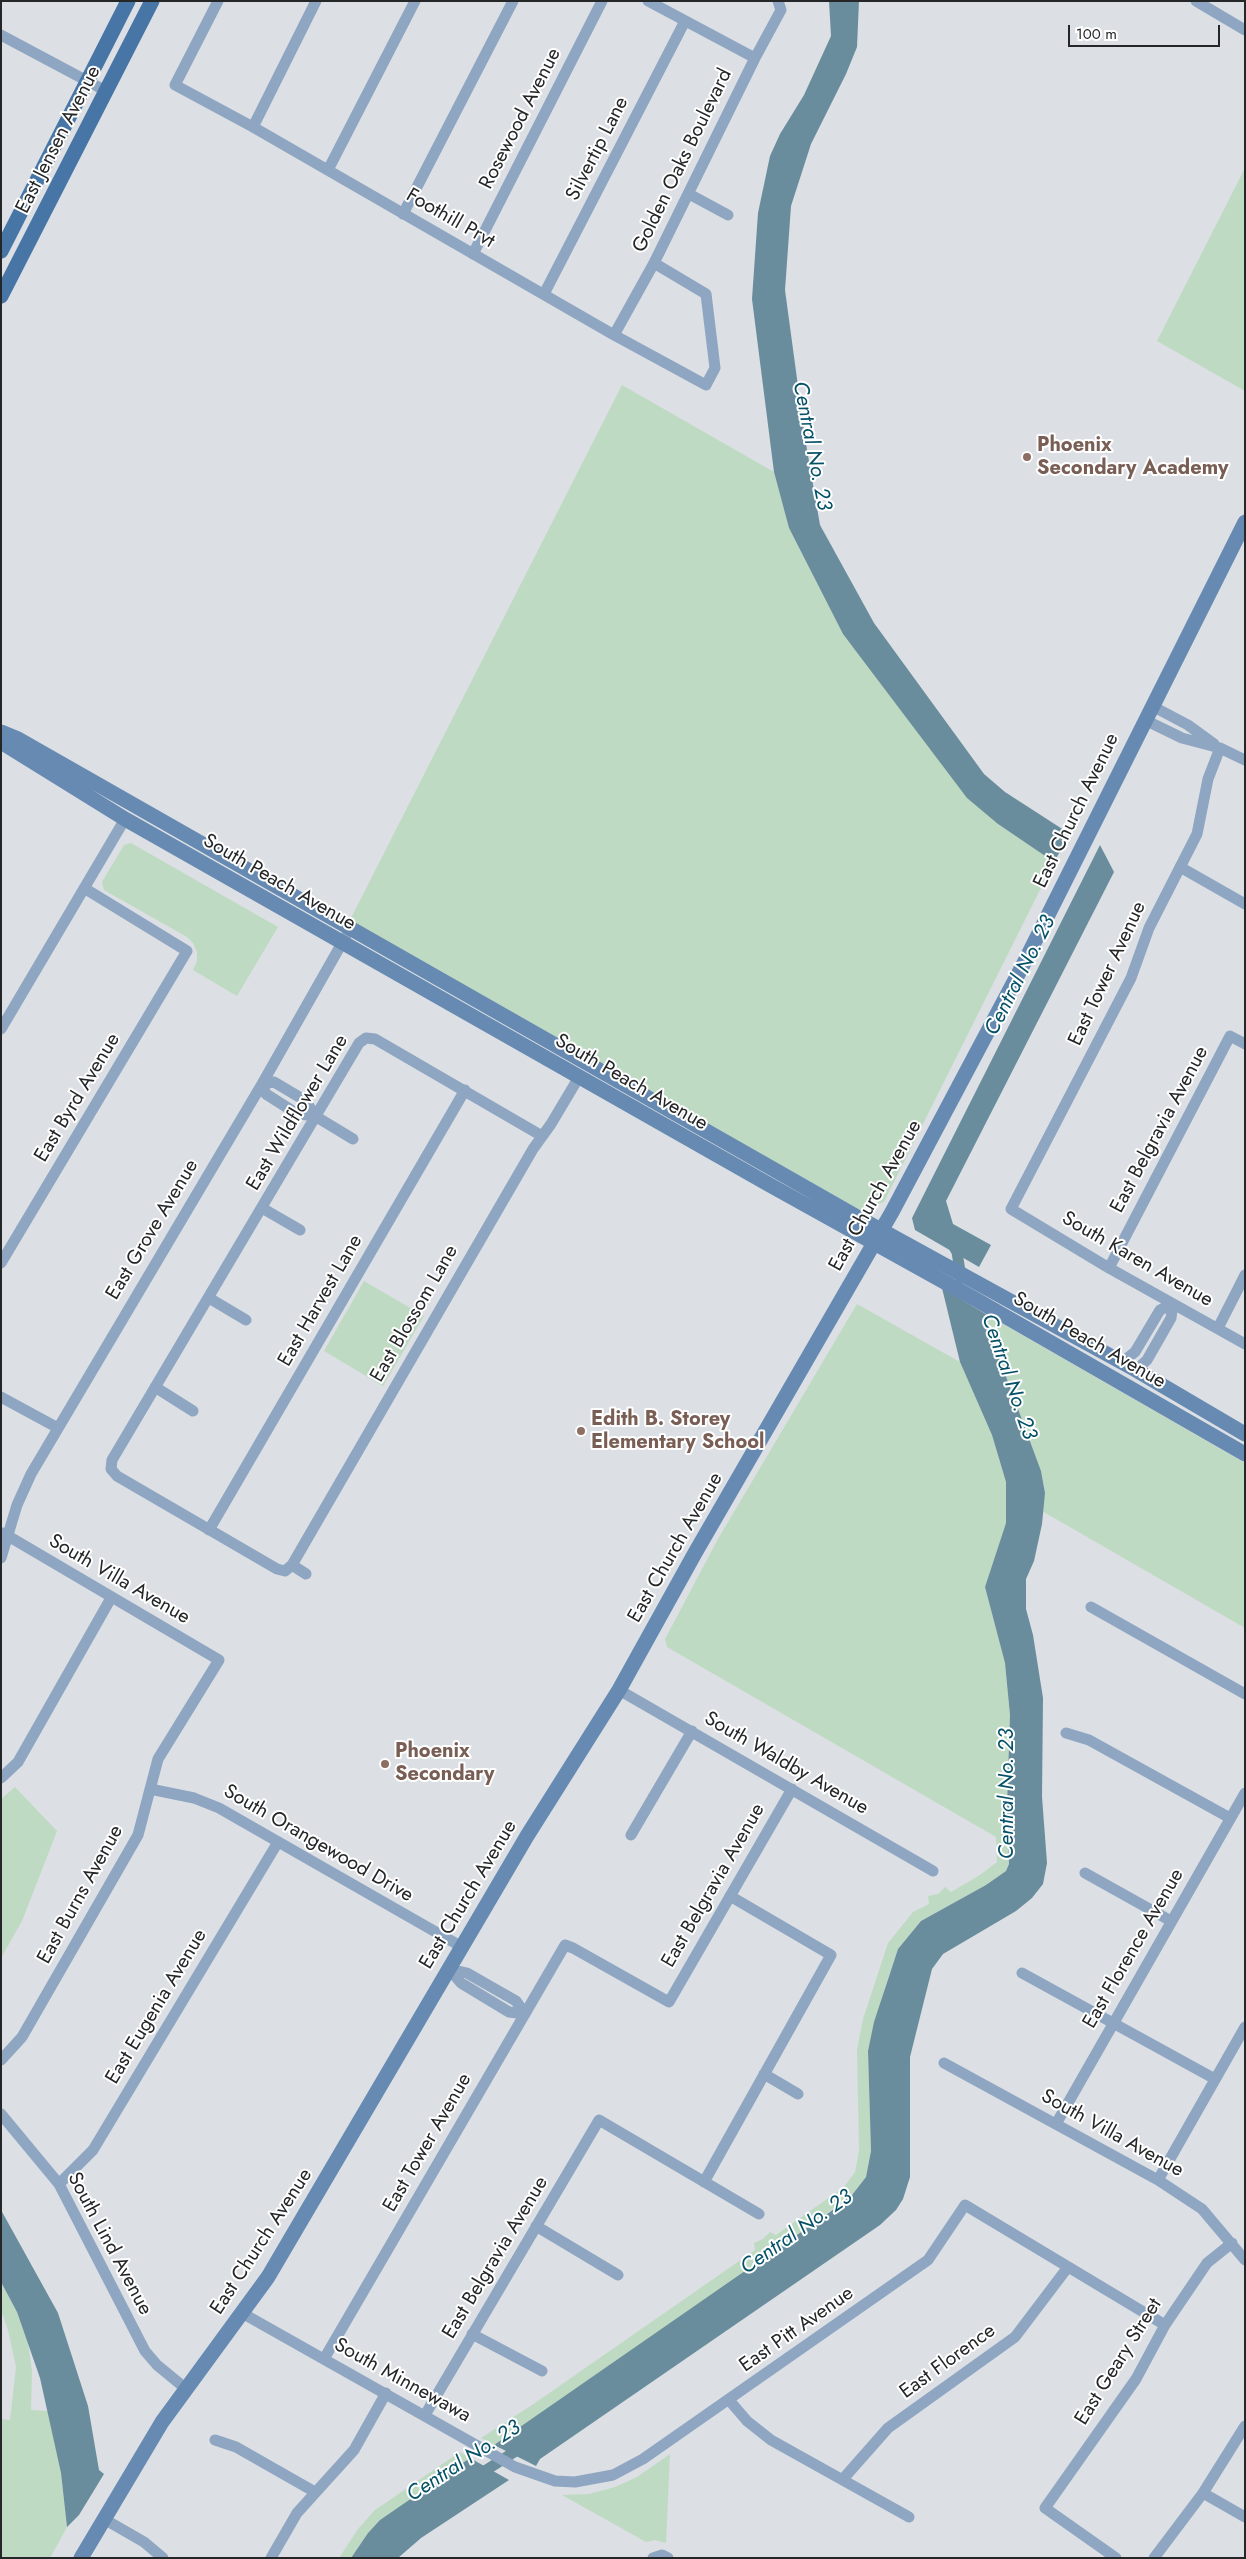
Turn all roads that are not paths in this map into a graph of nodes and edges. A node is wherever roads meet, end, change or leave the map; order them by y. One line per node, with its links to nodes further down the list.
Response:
1 (128, 1): 15 (main road, East Jensen Avenue)
2 (152, 1): 16 (main road, East Jensen Avenue)
3 (218, 1): 17 (street, Foothill Prvt)
4 (316, 1): 17 (street)
5 (415, 1): 18 (street)
6 (513, 1): 20 (street)
7 (602, 1): 23 (street, Rosewood Avenue)
8 (648, 1): 11 (street)
9 (778, 1): 14 (street, Golden Oaks Boulevard)
10 (1196, 1): 12 (street)
11 (686, 22): 14 (street); 25 (street, Silvertip Lane)
12 (1245, 30)
13 (1, 35): 15 (street)
14 (754, 58): 19 (street, Golden Oaks Boulevard)
15 (87, 82): 16 (street); 22 (main road, East Jensen Avenue)
16 (106, 91): 26 (main road, East Jensen Avenue)
17 (253, 127): 18 (street, Foothill Prvt)
18 (328, 170): 20 (street, Foothill Prvt)
19 (688, 194): 21 (street); 24 (street, Golden Oaks Boulevard)
20 (403, 214): 23 (street, Foothill Prvt)
21 (728, 215)
22 (1, 251)
23 (473, 254): 25 (street, Foothill Prvt)
24 (654, 263): 27 (street, Golden Oaks Boulevard); 27 (street, Foothill Prvt)
25 (544, 294): 27 (street, Foothill Prvt)
26 (1, 296)
27 (614, 335)
28 (1245, 522): 29 (street, East Church Avenue)
29 (1148, 713): 32 (street); 55 (street, East Church Avenue)
30 (1, 732): 38 (street, South Peach Avenue)
31 (1, 742): 34 (street, South Peach Avenue)
32 (1220, 748): 33 (street); 35 (street, East Tower Avenue)
33 (1245, 760)
34 (125, 819): 36 (street); 39 (street, South Peach Avenue)
35 (1180, 867): 37 (street); 53 (street, East Tower Avenue)
36 (84, 888): 40 (street); 56 (street, East Byrd Avenue)
37 (1245, 904)
38 (351, 928): 39 (street, East Grove Avenue); 51 (street, South Peach Avenue)
39 (343, 942): 42 (street, South Peach Avenue); 43 (street, East Grove Avenue)
40 (1, 1029)
41 (1245, 1044): 57 (street, East Belgravia Avenue)
42 (579, 1077): 47 (street, South Peach Avenue); 49 (street, East Blossom Lane)
43 (262, 1084): 45 (street); 46 (street); 70 (street, East Grove Avenue)
44 (465, 1090): 48 (street, East Wildflower Lane); 49 (street); 73 (street, East Harvest Lane)
45 (289, 1091): 46 (street); 48 (street)
46 (281, 1103): 48 (street)
47 (632, 1106): 51 (street); 55 (street, South Peach Avenue)
48 (315, 1116): 50 (street); 52 (street, East Wildflower Lane)
49 (542, 1136): 76 (street, East Blossom Lane)
50 (353, 1139)
51 (743, 1152): 55 (street, South Peach Avenue)
52 (262, 1208): 54 (street, East Wildflower Lane); 59 (street, East Wildflower Lane)
53 (1011, 1208): 57 (street, South Karen Avenue)
54 (300, 1230)
55 (879, 1236): 63 (street, South Peach Avenue); 65 (street, South Peach Avenue); 81 (street, East Church Avenue)
56 (1, 1263)
57 (1109, 1268): 60 (street, South Karen Avenue)
58 (1245, 1275): 62 (street)
59 (208, 1298): 61 (street); 67 (street, East Wildflower Lane)
60 (1173, 1304): 62 (street, South Karen Avenue); 65 (street); 66 (street)
61 (246, 1320)
62 (1218, 1328): 64 (street, South Karen Avenue)
63 (1034, 1333): 66 (street); 72 (street, South Peach Avenue)
64 (1245, 1344)
65 (1122, 1362): 66 (street, South Peach Avenue)
66 (1136, 1370): 71 (street, South Peach Avenue)
67 (155, 1388): 69 (street); 73 (street, East Wildflower Lane)
68 (1, 1397): 70 (street)
69 (194, 1411)
70 (58, 1428): 74 (street, East Grove Avenue)
71 (1245, 1434)
72 (1245, 1454)
73 (209, 1530): 76 (street)
74 (4, 1534): 75 (street, East Grove Avenue); 78 (street, South Villa Avenue)
75 (1, 1558)
76 (288, 1568): 77 (street)
77 (306, 1574)
78 (111, 1598): 80 (street, South Villa Avenue); 85 (street)
79 (1091, 1607): 82 (street)
80 (219, 1660): 86 (street, East Burns Avenue)
81 (620, 1690): 83 (street, South Waldby Avenue); 97 (street, East Church Avenue)
82 (1245, 1694)
83 (692, 1731): 87 (street, South Waldby Avenue); 90 (street)
84 (1066, 1733): 89 (street)
85 (1, 1778)
86 (150, 1789): 91 (street, South Orangewood Drive); 103 (street, East Burns Avenue)
87 (792, 1789): 92 (street, South Waldby Avenue); 94 (street, East Belgravia Avenue)
88 (1245, 1793): 89 (street, East Florence Avenue)
89 (1230, 1818): 95 (street, East Florence Avenue)
90 (630, 1835)
91 (278, 1842): 97 (street, South Orangewood Drive); 112 (street, East Eugenia Avenue)
92 (932, 1871)
93 (1085, 1872): 95 (street)
94 (730, 1896): 96 (street, East Belgravia Avenue); 105 (street)
95 (1171, 1921): 101 (street, East Florence Avenue)
96 (565, 1945): 100 (street, East Tower Avenue)
97 (462, 1947): 98 (street, East Church Avenue)
98 (449, 1969): 100 (street); 119 (street, East Church Avenue)
99 (1022, 1973): 101 (street)
100 (525, 2014): 122 (street, East Tower Avenue)
101 (1114, 2022): 106 (street); 109 (street, East Florence Avenue)
102 (1245, 2027): 106 (street)
103 (1, 2060)
104 (944, 2063): 109 (street, South Villa Avenue)
105 (764, 2074): 107 (street); 111 (street)
106 (1215, 2079): 110 (street)
107 (798, 2094)
108 (1, 2114): 112 (street, South Lind Avenue)
109 (1056, 2124): 110 (street, South Villa Avenue)
110 (1158, 2180): 115 (street, South Villa Avenue)
111 (704, 2182): 113 (street); 114 (street, East Belgravia Avenue)
112 (59, 2184): 124 (street, South Lind Avenue)
113 (759, 2214)
114 (536, 2226): 118 (street); 121 (street, East Belgravia Avenue)
115 (1232, 2243): 116 (street, South Villa Avenue); 120 (street, East Geary Street)
116 (1245, 2260)
117 (1068, 2267): 120 (street); 126 (street, East Pitt Avenue); 131 (street, East Florence)
118 (618, 2275)
119 (242, 2313): 122 (street, South Minnewawa); 124 (street, East Church Avenue)
120 (1165, 2325): 142 (street, East Geary Street)
121 (472, 2334): 123 (street); 127 (street, East Belgravia Avenue)
122 (324, 2359): 125 (street, South Minnewawa)
123 (542, 2371)
124 (185, 2388): 136 (street, East Church Avenue)
125 (386, 2393): 127 (street, South Minnewawa); 132 (street)
126 (730, 2400): 130 (street, East Pitt Avenue); 131 (street)
127 (425, 2415): 130 (street, South Minnewawa)
128 (1245, 2426): 133 (street)
129 (215, 2440): 132 (street)
130 (632, 2466)
131 (843, 2479): 134 (street)
132 (315, 2492): 140 (street)
133 (1204, 2493): 135 (street); 143 (street)
134 (909, 2517)
135 (1245, 2517)
136 (104, 2519): 138 (street, East Church Avenue); 139 (street)
137 (655, 2557): 141 (street)
138 (81, 2558)
139 (162, 2558)
140 (271, 2558)
141 (668, 2558)
142 (1116, 2558)
143 (1154, 2558)

